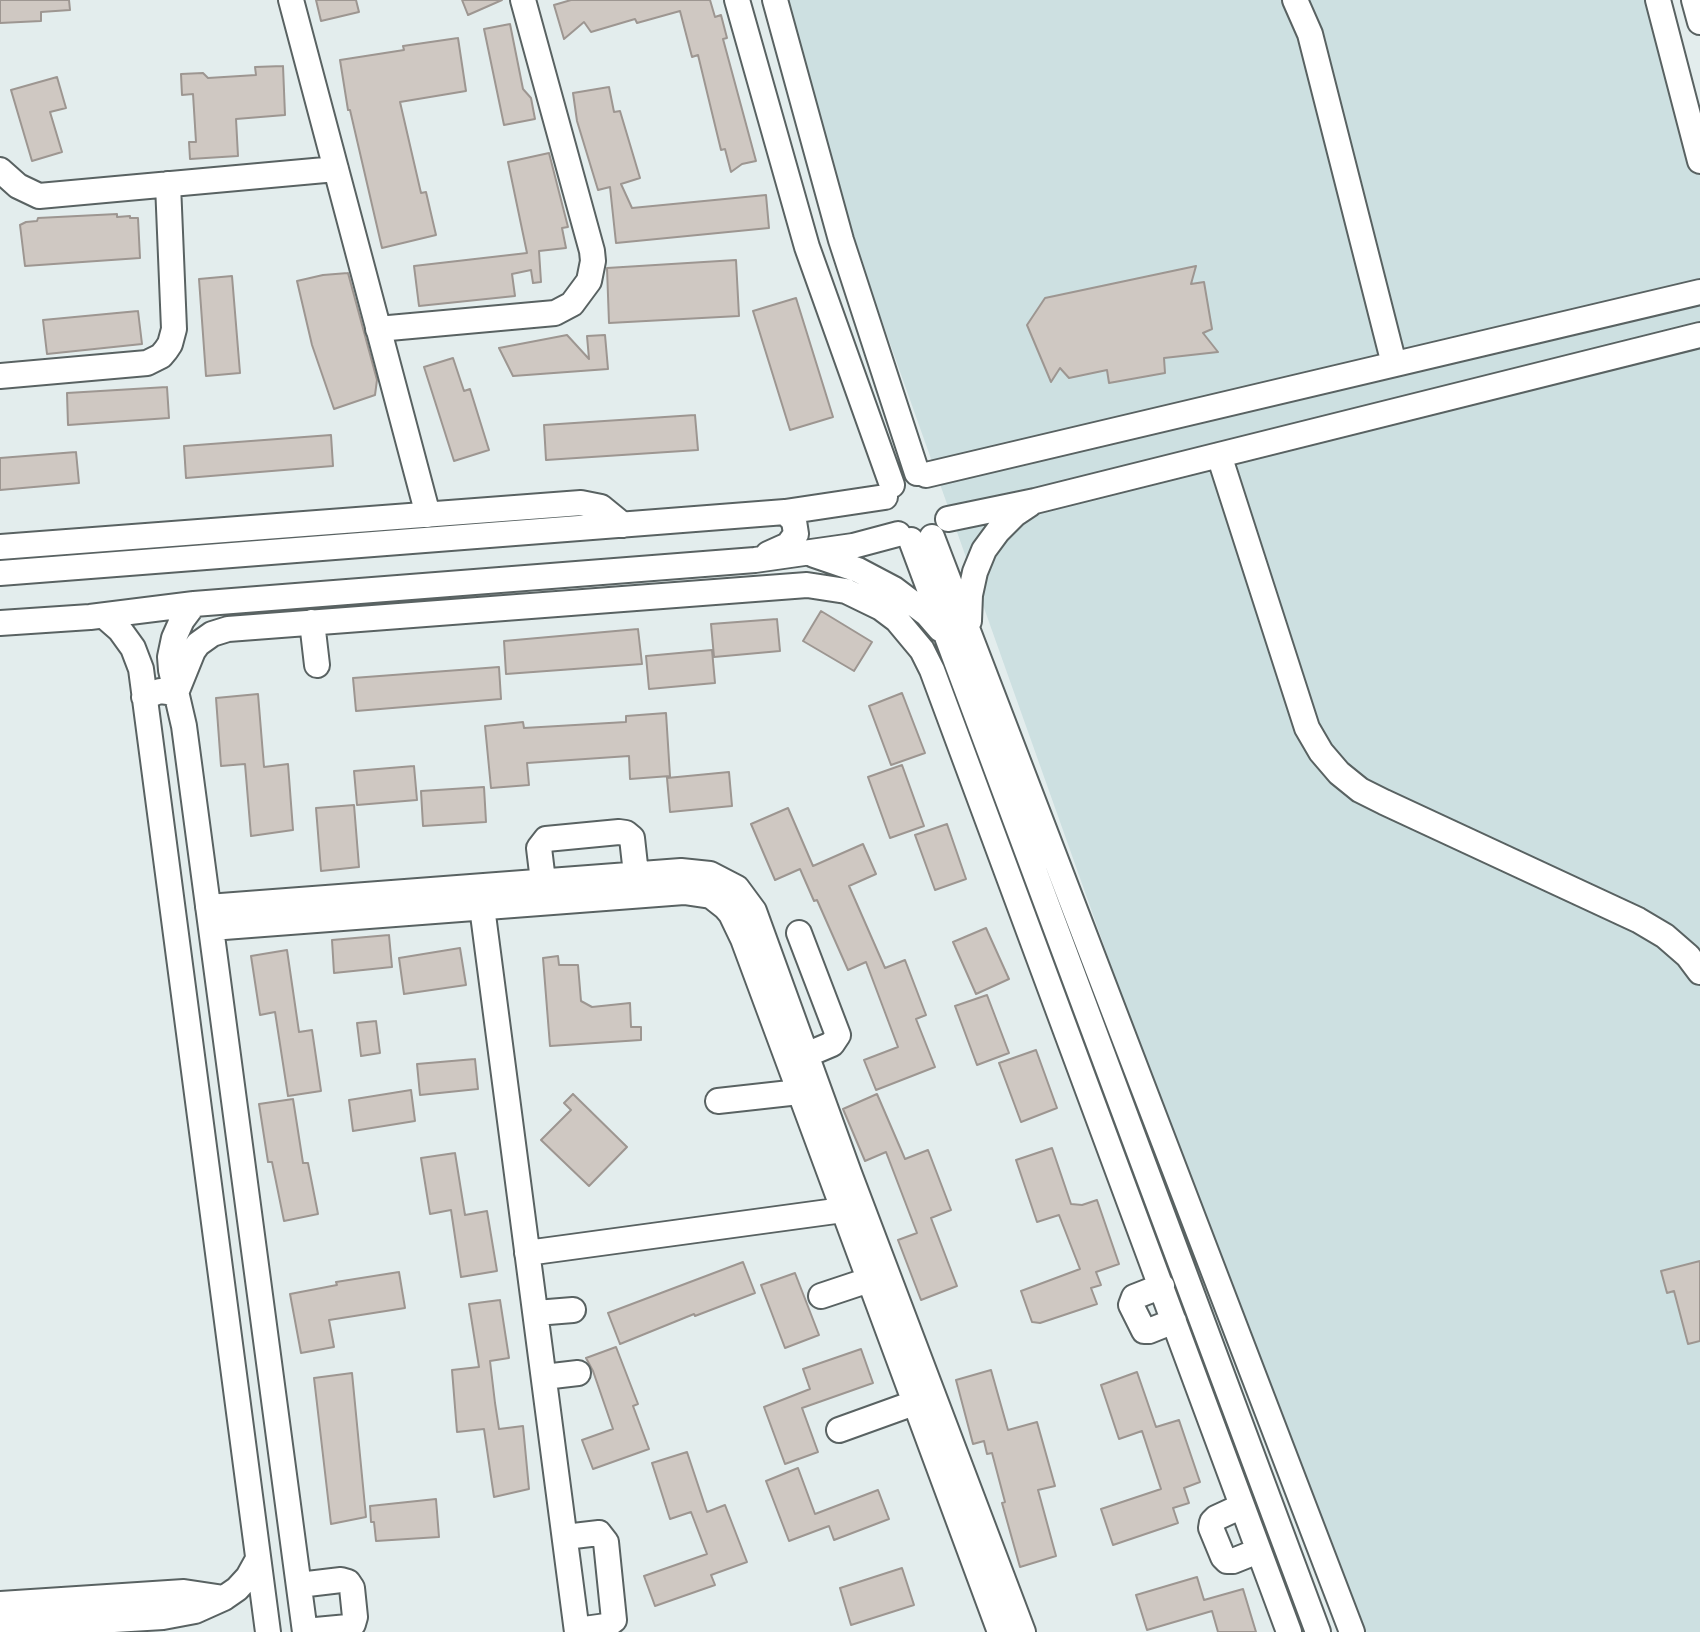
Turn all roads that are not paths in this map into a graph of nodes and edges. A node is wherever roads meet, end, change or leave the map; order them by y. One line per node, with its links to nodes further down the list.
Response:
1 (291, 0): 10 (street)
2 (523, 0): 16 (street)
3 (737, 0): 14 (street)
4 (775, 0): 13 (street)
5 (1295, 0): 18 (street)
6 (1658, 0): 9 (street)
7 (1694, 0): 8 (street)
8 (1700, 22)
9 (1700, 161)
10 (336, 169): 12 (street); 16 (street)
11 (0, 170): 12 (street)
12 (168, 184): 19 (street)
13 (842, 240): 14 (street); 21 (street)
14 (807, 247): 22 (street)
15 (1700, 292): 18 (street)
16 (379, 329): 25 (street)
17 (1700, 335): 20 (street)
18 (1394, 364): 21 (street)
19 (0, 376)
20 (1219, 455): 23 (street); 47 (street)
21 (921, 474): 22 (street); 26 (street)
22 (888, 491): 24 (street); 26 (street)
23 (1035, 501): 26 (street); 37 (street)
24 (785, 512): 27 (street); 30 (street)
25 (428, 515): 27 (street); 28 (street)
26 (931, 520): 29 (street); 36 (street); 37 (street)
27 (623, 525): 31 (street)
28 (0, 547)
29 (806, 553): 30 (street); 36 (street)
30 (754, 560): 32 (street)
31 (0, 573)
32 (194, 604): 33 (street); 39 (street)
33 (104, 616): 35 (street); 40 (street)
34 (312, 622): 38 (street); 39 (street); 54 (street)
35 (0, 623)
36 (946, 636): 41 (street)
37 (973, 642): 41 (street)
38 (317, 665)
39 (176, 693): 40 (street); 45 (street)
40 (144, 697): 62 (street)
41 (1007, 765): 79 (street); 80 (street)
42 (636, 874): 43 (street); 43 (street); 48 (street)
43 (542, 881): 45 (street)
44 (482, 907): 45 (street); 49 (street); 52 (street)
45 (210, 918): 60 (street)
46 (799, 933): 48 (street)
47 (1700, 972)
48 (806, 1055): 73 (street)
49 (799, 1092): 50 (street); 51 (street)
50 (718, 1101)
51 (843, 1210): 52 (street); 53 (street)
52 (527, 1253): 57 (street)
53 (869, 1280): 55 (street); 63 (street)
54 (1162, 1286): 58 (street); 58 (street)
55 (821, 1296)
56 (573, 1310): 57 (street)
57 (536, 1313): 61 (street)
58 (1174, 1321): 65 (street)
59 (578, 1373): 61 (street)
60 (271, 1376): 62 (street); 69 (street)
61 (544, 1377): 66 (street)
62 (234, 1380): 68 (street)
63 (914, 1403): 64 (street); 73 (street)
64 (839, 1430)
65 (1242, 1506): 67 (street); 67 (street)
66 (565, 1537): 76 (street); 76 (street)
67 (1258, 1551): 78 (street)
68 (258, 1559): 70 (street); 77 (street)
69 (299, 1585): 75 (street); 75 (street)
70 (224, 1598): 71 (street); 72 (street)
71 (0, 1604)
72 (180, 1624): 74 (street)
73 (1009, 1625)
74 (0, 1627)
75 (305, 1631)
76 (577, 1631)
77 (268, 1632)
78 (1289, 1632)
79 (1318, 1632)
80 (1352, 1632)

